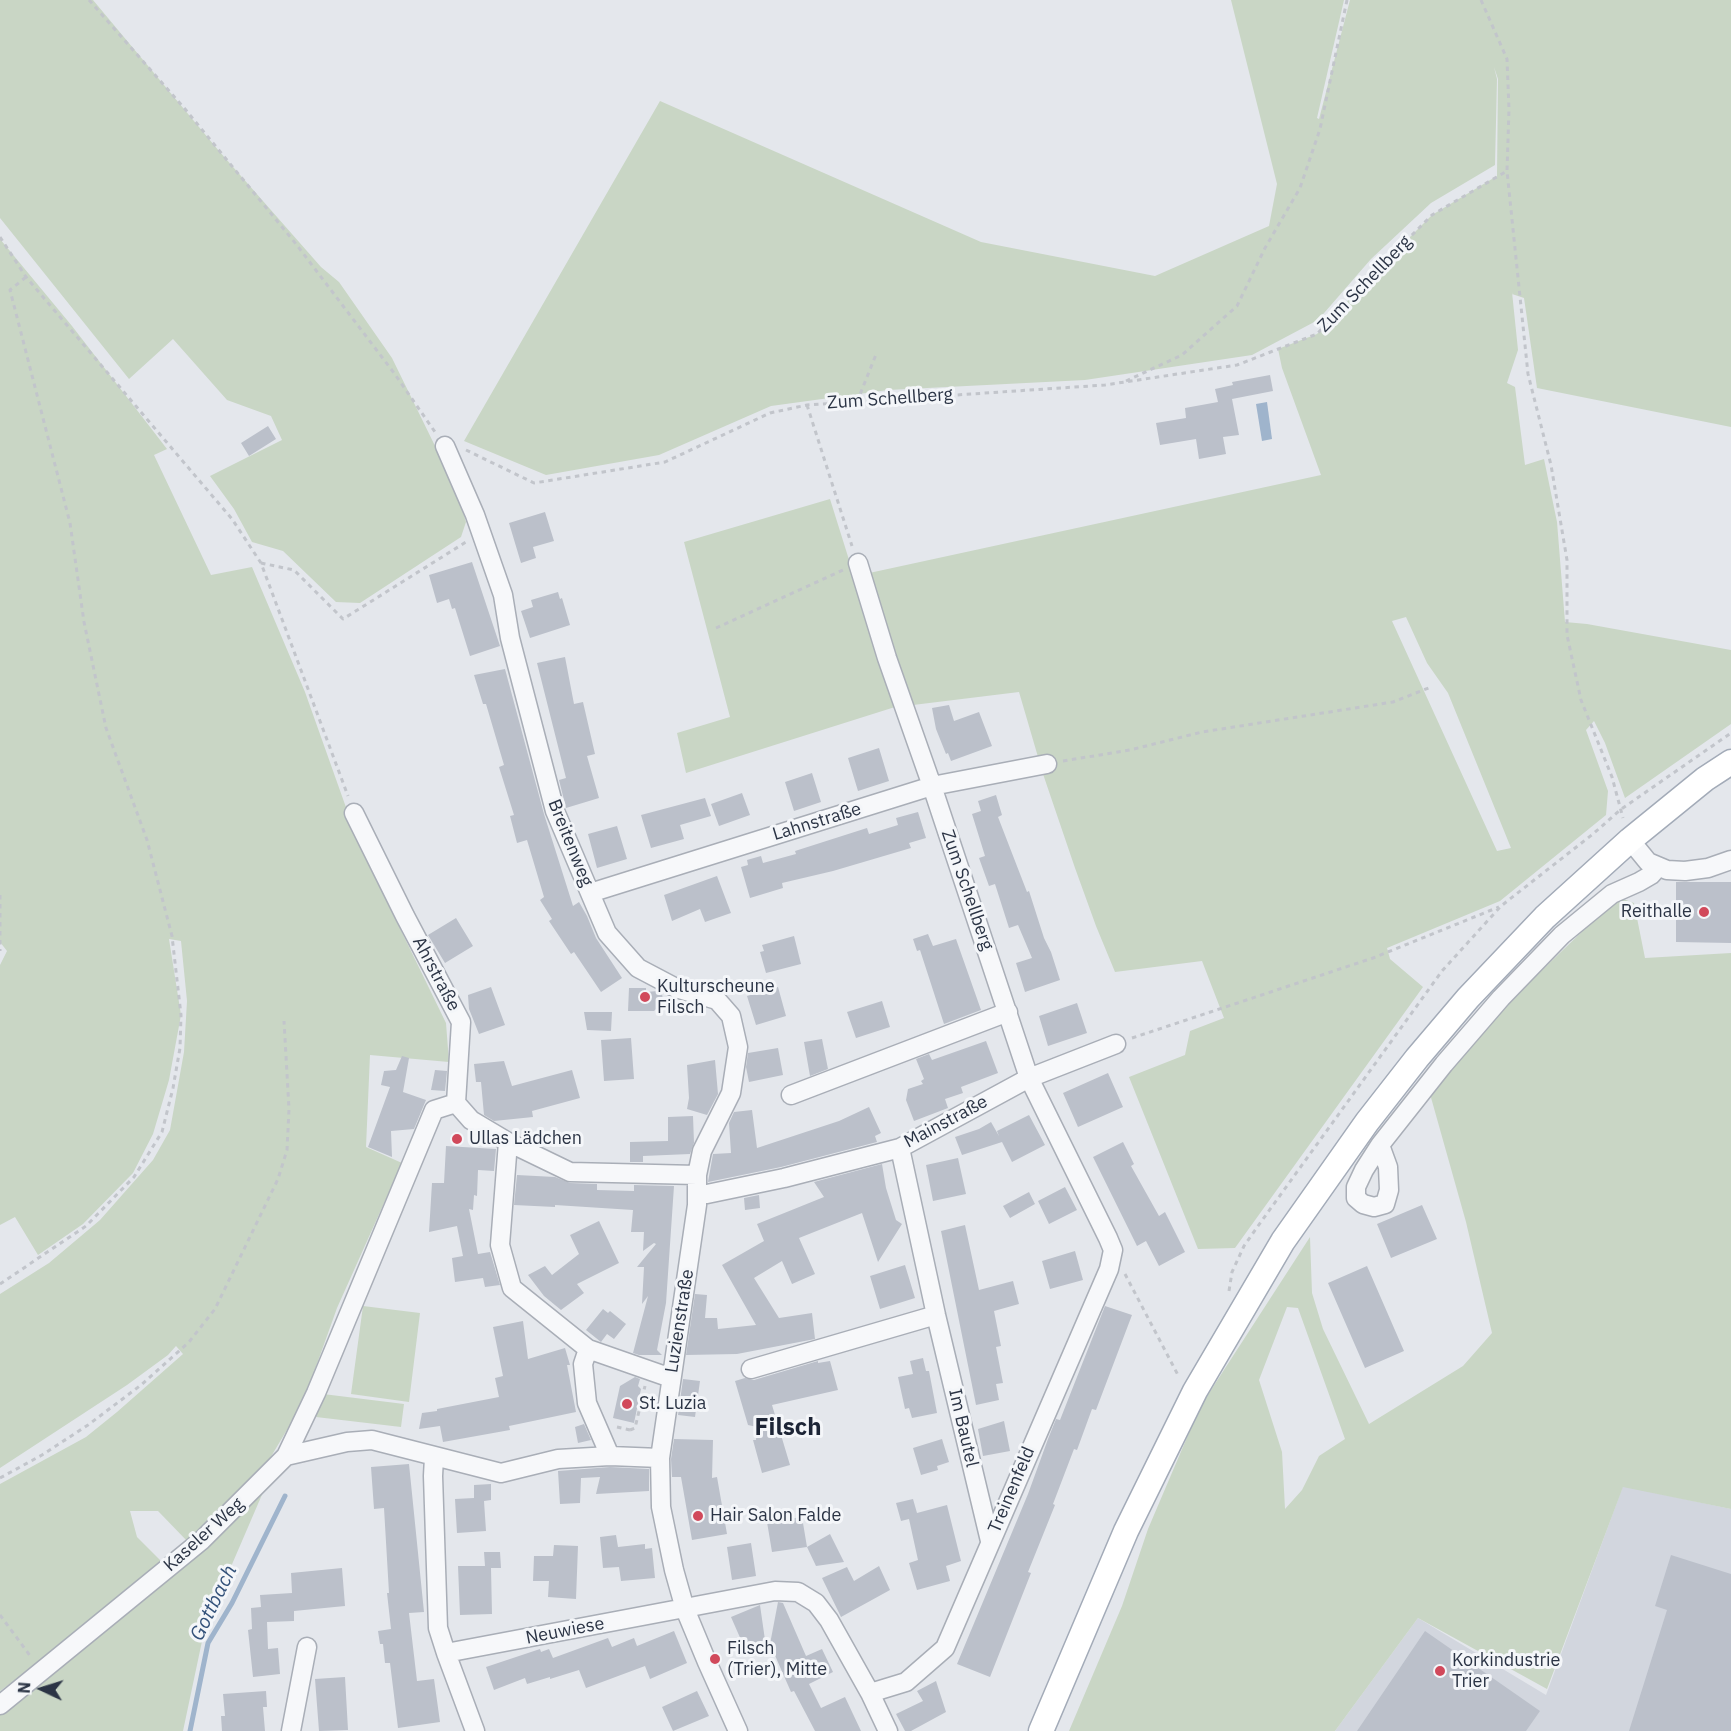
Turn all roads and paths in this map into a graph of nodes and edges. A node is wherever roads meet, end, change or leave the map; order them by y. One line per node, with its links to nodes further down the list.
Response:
1 (89, 0): 11 (path)
2 (1347, 0): 8 (path)
3 (1481, 0): 4 (path)
4 (1507, 171): 8 (path, Zum Schellberg); 21 (path)
5 (0, 237): 6 (path)
6 (26, 277): 13 (path); 39 (path)
7 (877, 352): 9 (path)
8 (1122, 383): 9 (path, Zum Schellberg)
9 (857, 402): 10 (path, Zum Schellberg)
10 (807, 405): 11 (path); 14 (path, Zum Schellberg)
11 (444, 446): 12 (street, Breitenweg)
12 (482, 532): 13 (path); 24 (street, Breitenweg)
13 (261, 563): 20 (path)
14 (858, 563): 15 (path); 19 (street, Zum Schellberg)
15 (716, 628)
16 (1431, 687): 18 (path)
17 (1731, 762): 21 (main road)
18 (1047, 764): 19 (street, Lahnstraße)
19 (932, 786): 24 (street, Lahnstraße); 28 (street, Zum Schellberg)
20 (354, 813): 33 (street, Ahrstraße)
21 (1630, 840): 23 (street); 64 (main road)
22 (1731, 860): 23 (street)
23 (1658, 867): 35 (street)
24 (590, 893): 37 (street, Breitenweg)
25 (0, 895): 27 (path)
26 (1501, 906): 30 (path)
27 (0, 951)
28 (1008, 1012): 31 (street, Zum Schellberg); 32 (street)
29 (284, 1021): 51 (path)
30 (1116, 1044): 31 (street, Mainstraße)
31 (1029, 1078): 36 (street, Mainstraße); 38 (street, Zum Schellberg)
32 (791, 1095)
33 (456, 1103): 34 (street); 47 (street)
34 (508, 1142): 37 (street); 41 (street)
35 (1380, 1145)
36 (900, 1148): 37 (street, Mainstraße); 40 (street, Im Bautel)
37 (697, 1184): 43 (street, Luzienstraße)
38 (1113, 1250): 45 (path); 52 (street, Treinenfeld)
39 (0, 1284)
40 (936, 1315): 42 (street); 52 (street, Im Bautel)
41 (588, 1349): 43 (street); 48 (street)
42 (751, 1369)
43 (671, 1378): 50 (street, Luzienstraße)
44 (645, 1383): 46 (path)
45 (1182, 1383)
46 (615, 1426)
47 (286, 1456): 49 (street); 57 (street, Kaseler Weg)
48 (610, 1456): 49 (street); 50 (street)
49 (435, 1457): 56 (street)
50 (660, 1458): 53 (street, Luzienstraße)
51 (0, 1478)
52 (990, 1541): 58 (street, Treinenfeld)
53 (685, 1609): 56 (street, Neuwiese); 58 (street, Neuwiese); 62 (street, Luzienstraße)
54 (0, 1615): 57 (path)
55 (307, 1647): 60 (street)
56 (446, 1653): 61 (street)
57 (41, 1670): 59 (street, Kaseler Weg)
58 (870, 1693): 63 (street)
59 (0, 1705)
60 (291, 1731)
61 (476, 1731)
62 (738, 1731)
63 (888, 1731)
64 (1041, 1731)

